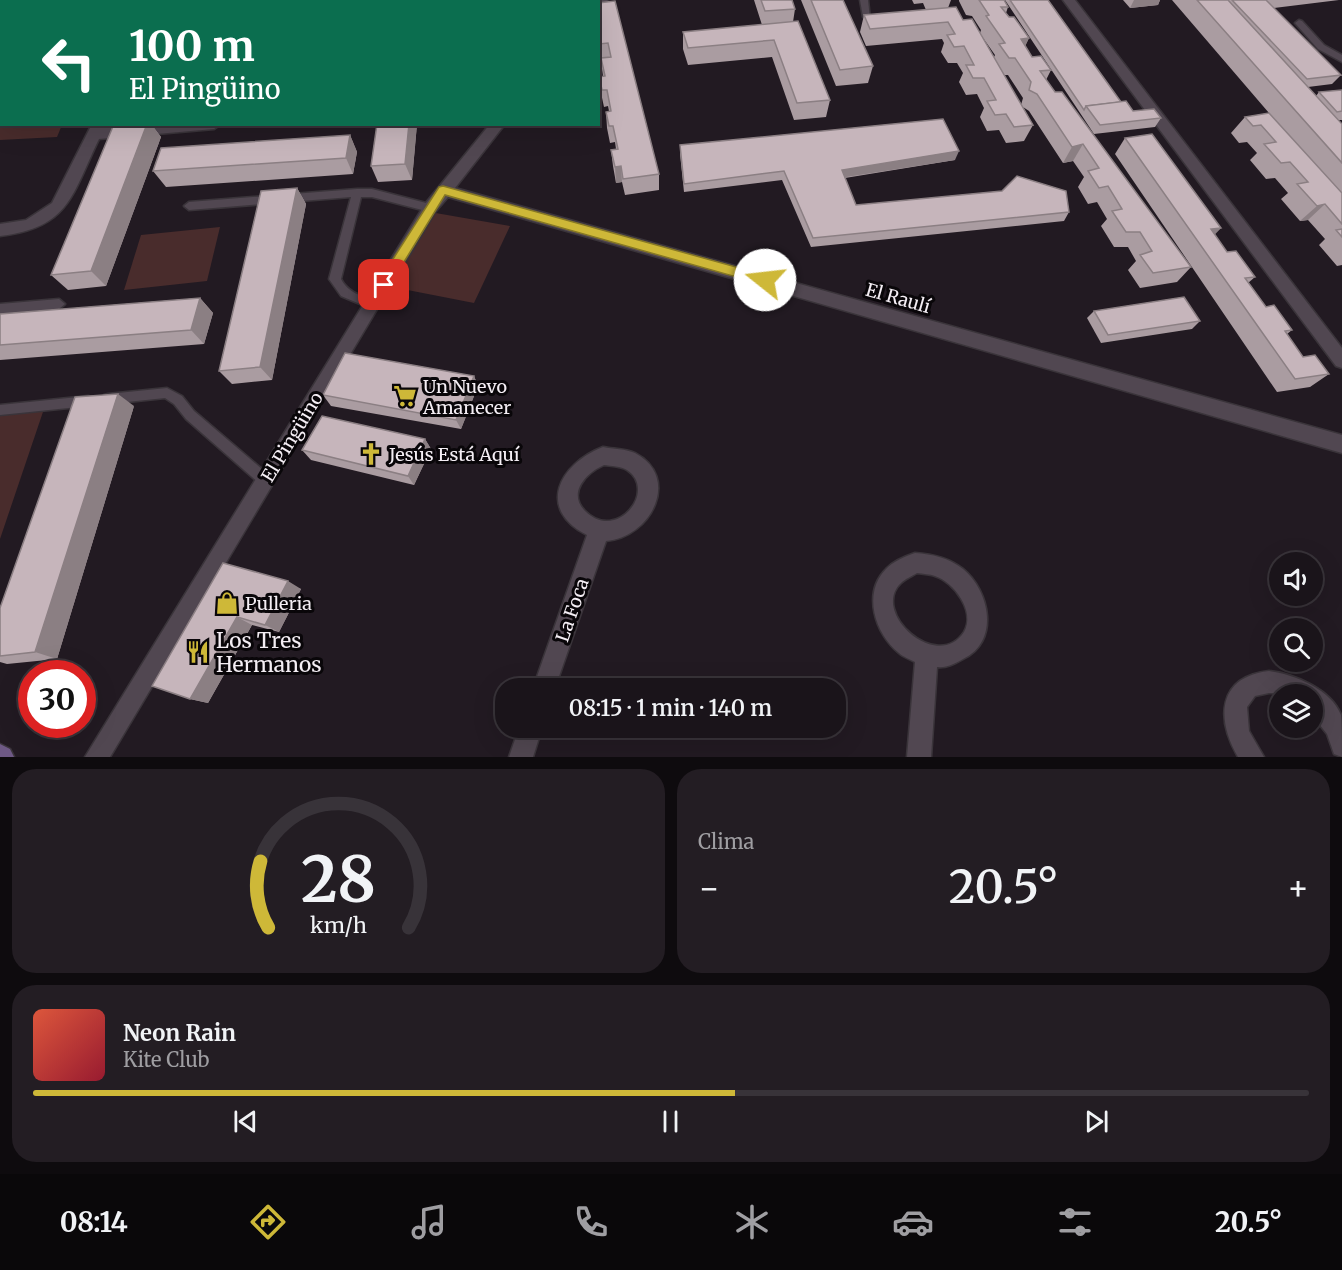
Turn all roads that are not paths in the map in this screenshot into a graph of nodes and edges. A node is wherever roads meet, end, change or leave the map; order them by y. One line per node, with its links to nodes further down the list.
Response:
1 (864, 0): 3 (lane)
2 (1069, 0): 17 (street)
3 (867, 17)
4 (1299, 23): 5 (lane)
5 (1342, 58)
6 (167, 126): 8 (street)
7 (496, 126): 9 (street, El Pingüino)
8 (97, 129): 13 (street)
9 (443, 190): 12 (street, El Pingüino); 19 (street, El Raulí)
10 (357, 193): 11 (lane); 12 (lane); 15 (lane)
11 (189, 206)
12 (430, 208): 15 (street, El Pingüino)
13 (0, 230)
14 (59, 304): 16 (lane)
15 (372, 304): 20 (street, El Pingüino)
16 (0, 309)
17 (1342, 361)
18 (0, 410): 20 (lane)
19 (1342, 444)
20 (265, 480): 28 (street, El Pingüino)
21 (599, 531): 23 (street, La Foca)
22 (927, 656): 22 (street); 30 (street)
23 (548, 678)
24 (1284, 684): 31 (street)
25 (1323, 711): 27 (street)
26 (527, 738): 29 (street)
27 (1342, 746)
28 (97, 757)
29 (520, 757)
30 (919, 757)
31 (1252, 757)

